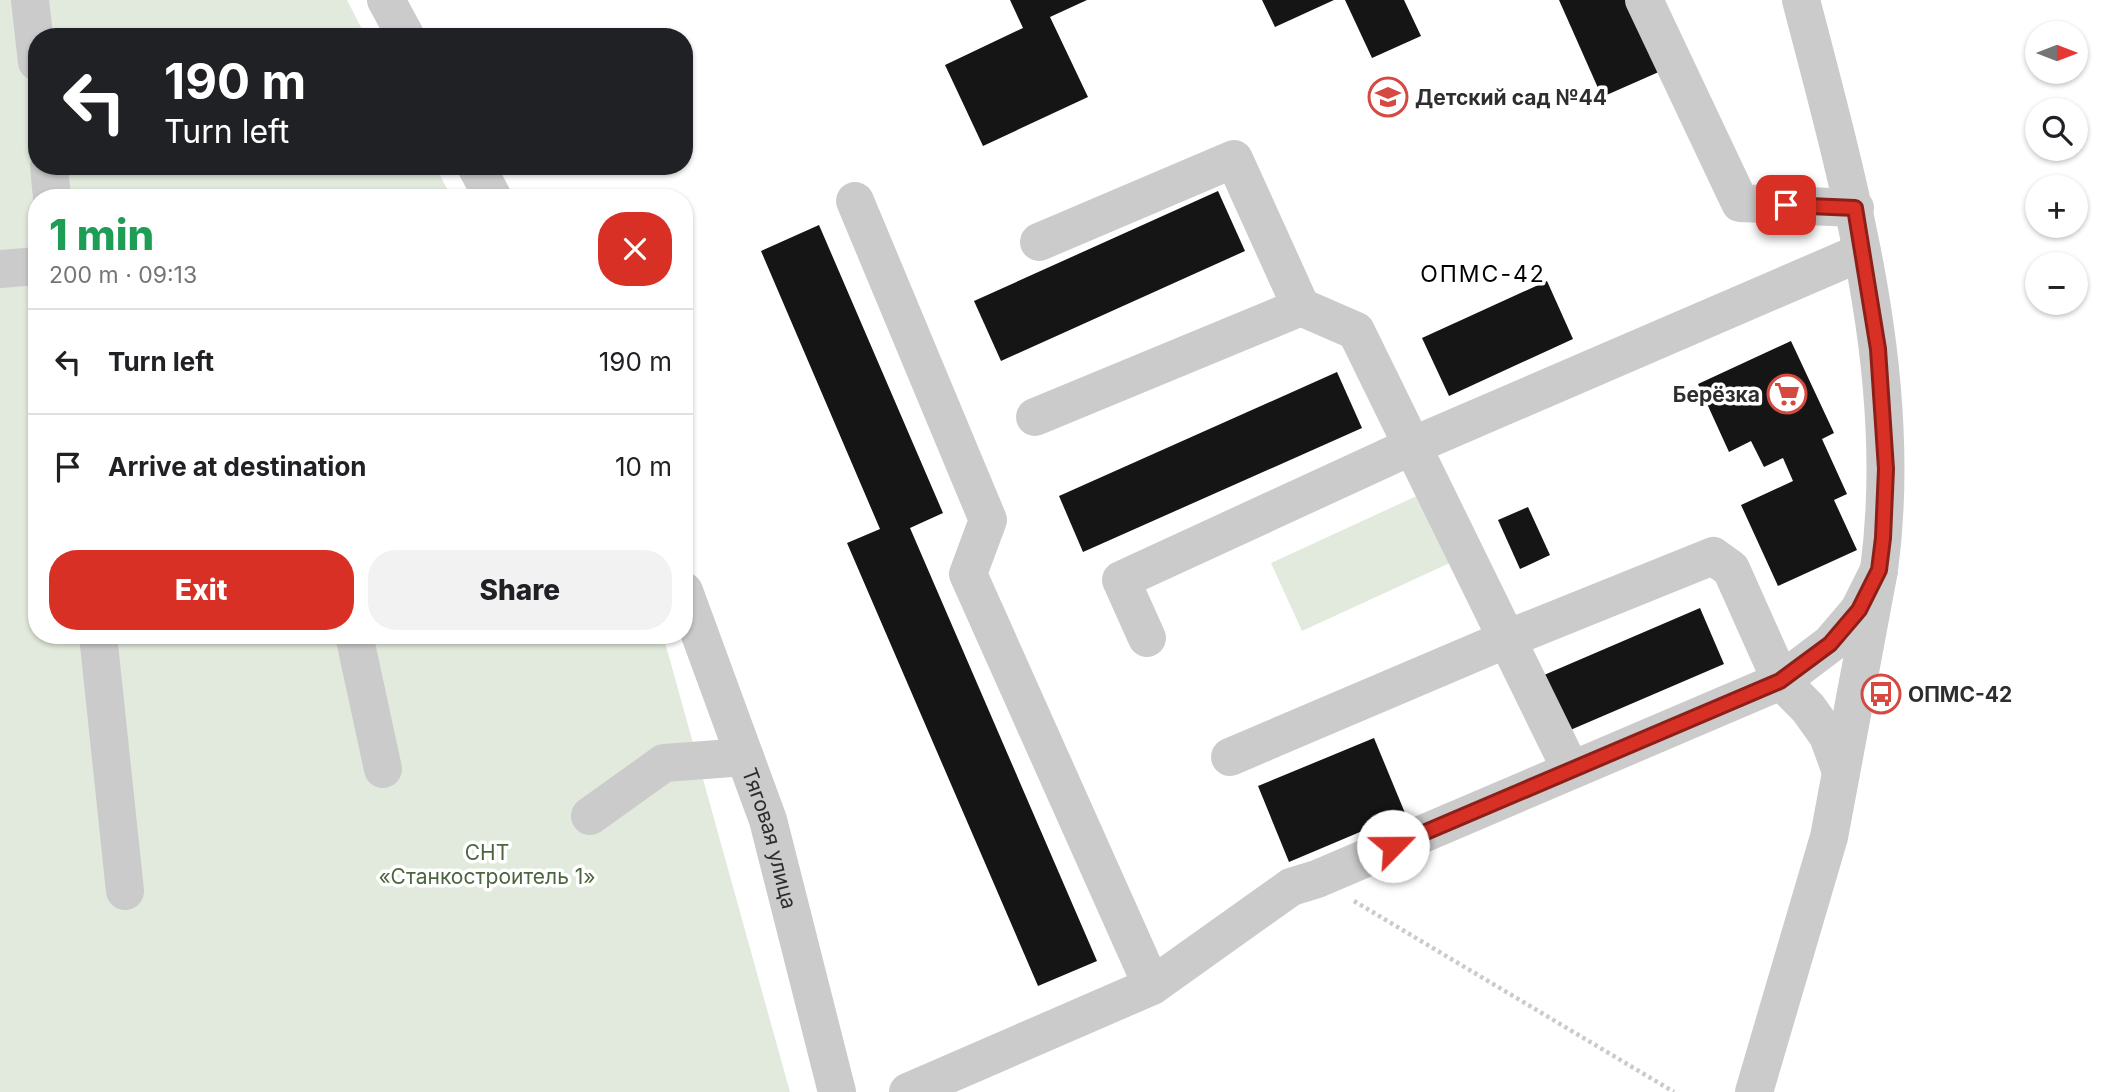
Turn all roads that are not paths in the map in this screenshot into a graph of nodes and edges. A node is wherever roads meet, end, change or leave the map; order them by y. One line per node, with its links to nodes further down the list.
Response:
1 (30, 0): 5 (street)
2 (386, 0): 6 (street)
3 (1644, 0): 8 (street)
4 (1801, 0): 8 (street)
5 (33, 28)
6 (400, 28)
7 (855, 201): 32 (street)
8 (1855, 208): 10 (street)
9 (1039, 242): 13 (street)
10 (1862, 252): 15 (street); 16 (street)
11 (28, 267): 12 (street)
12 (0, 269)
13 (1301, 307): 14 (street); 15 (street)
14 (1035, 417)
15 (1412, 446): 18 (street); 19 (street)
16 (1879, 570): 22 (street); 23 (street)
17 (693, 615): 25 (street, Тяговая улица)
18 (1147, 638)
19 (1507, 639): 22 (street); 26 (street); 29 (street)
20 (100, 644): 31 (street)
21 (356, 644): 27 (street)
22 (1780, 681): 24 (street); 29 (street)
23 (1854, 695): 24 (street); 28 (street)
24 (1808, 708): 28 (street)
25 (745, 757): 30 (street); 33 (street, Тяговая улица)
26 (1230, 757)
27 (383, 769)
28 (1840, 769): 35 (street)
29 (1571, 770): 32 (street)
30 (590, 816)
31 (125, 891)
32 (1152, 986): 34 (street)
33 (837, 1092)
34 (908, 1092)
35 (1754, 1092)

